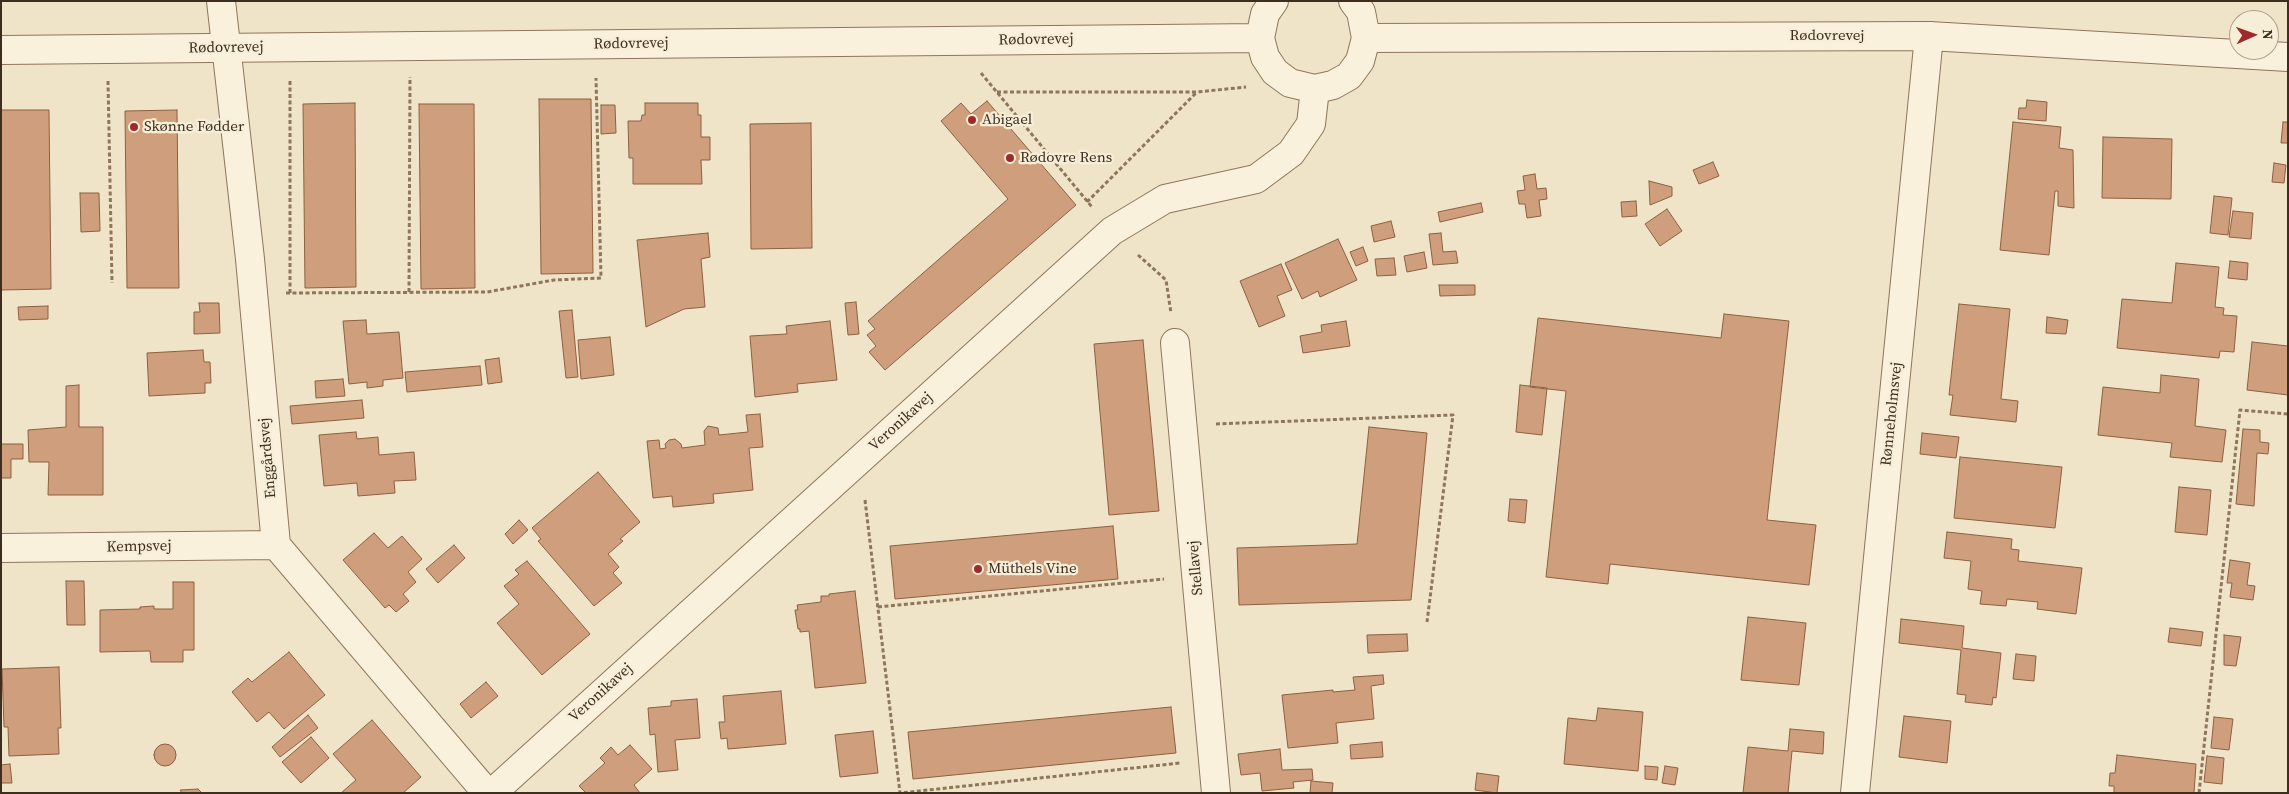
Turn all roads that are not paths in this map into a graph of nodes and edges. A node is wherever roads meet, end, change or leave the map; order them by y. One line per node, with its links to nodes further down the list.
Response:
1 (221, 1): 7 (street, Enggårdsvej)
2 (1274, 1): 5 (street)
3 (1353, 1): 6 (street)
4 (1929, 36): 6 (street, Rødovrevej); 9 (street, Rødovrevej); 17 (street, Rønneholmsvej)
5 (1260, 38): 7 (street, Rødovrevej); 10 (street)
6 (1366, 38): 10 (street)
7 (226, 48): 8 (street, Rødovrevej); 12 (street, Enggårdsvej)
8 (1, 50)
9 (2288, 57)
10 (1315, 89): 15 (street, Veronikavej)
11 (1175, 343): 16 (street, Stellavej)
12 (276, 545): 13 (street, Kempsvej); 14 (street)
13 (1, 548)
14 (487, 793)
15 (492, 793)
16 (1216, 793)
17 (1855, 793)

